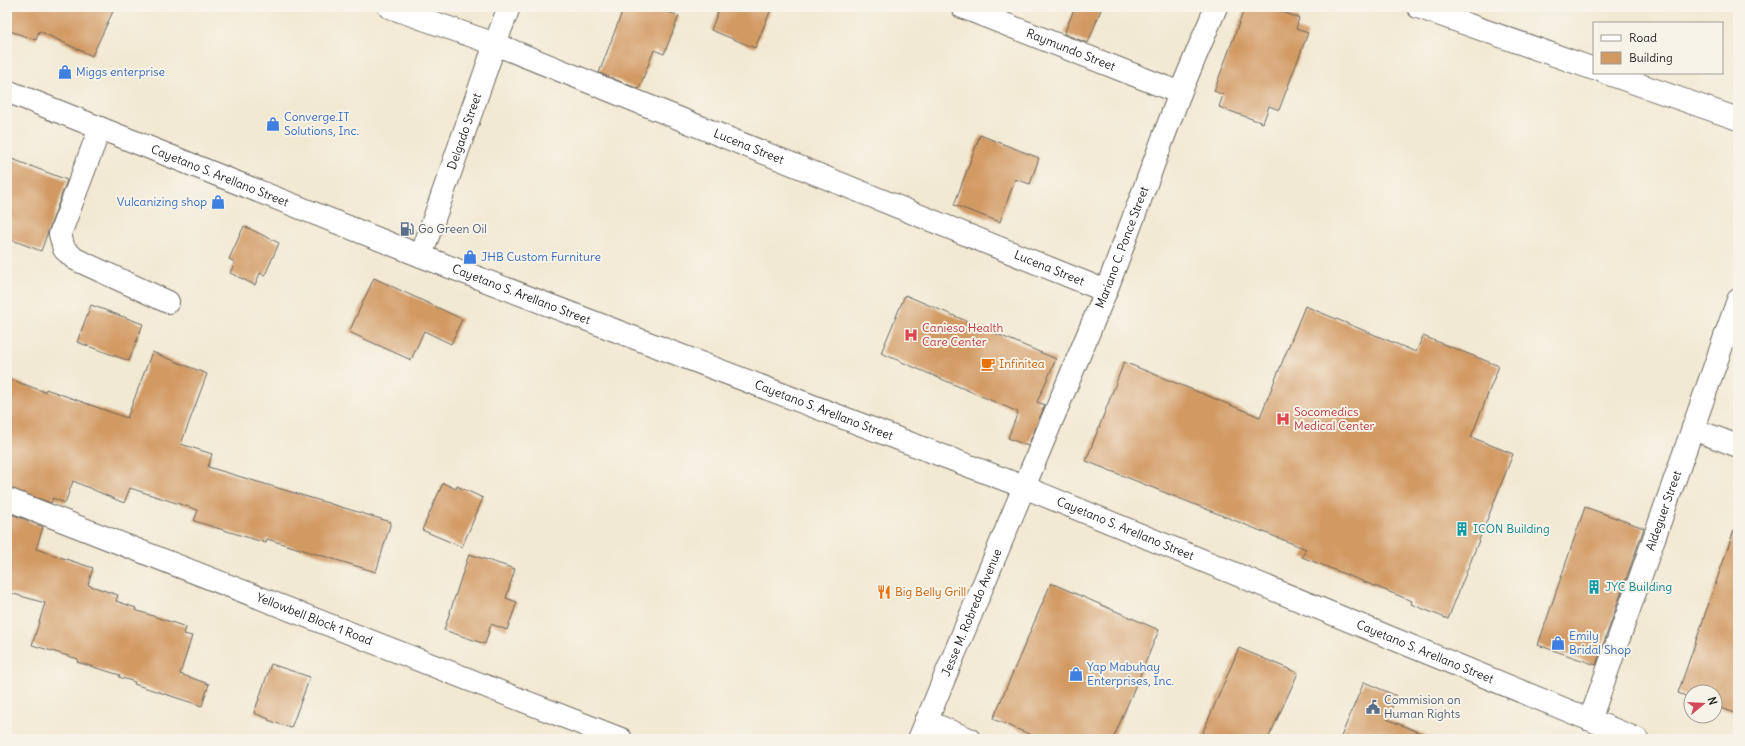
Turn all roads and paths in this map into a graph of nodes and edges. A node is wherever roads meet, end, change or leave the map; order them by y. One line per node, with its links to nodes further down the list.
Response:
1 (389, 7): 6 (street, Lucena Street)
2 (510, 7): 6 (street, Delgado Street)
3 (962, 7): 10 (street, Raymundo Street)
4 (1216, 7): 10 (street, Mariano C. Ponce Street)
5 (1418, 7): 7 (street)
6 (495, 44): 13 (street, Delgado Street); 14 (street, Lucena Street)
7 (1593, 69)
8 (1609, 74): 11 (street)
9 (7, 91): 12 (street, Cayetano S. Arellano Street)
10 (1180, 93): 14 (street, Mariano C. Ponce Street)
11 (1738, 119)
12 (100, 128): 13 (street, Cayetano S. Arellano Street); 16 (street)
13 (421, 256): 19 (street, Cayetano S. Arellano Street)
14 (1106, 291): 19 (street, Mariano C. Ponce Street)
15 (1738, 300): 17 (street, Aldeguer Street)
16 (168, 302)
17 (1693, 429): 18 (street); 21 (street, Aldeguer Street)
18 (1738, 446)
19 (1024, 487): 21 (street, Cayetano S. Arellano Street); 22 (street, Jesse M. Robredo Avenue)
20 (7, 499): 23 (street, Yellowbell Block 1 Road)
21 (1590, 720): 25 (street, Cayetano S. Arellano Street)
22 (922, 730): 24 (street)
23 (621, 739)
24 (969, 739)
25 (1637, 739)

